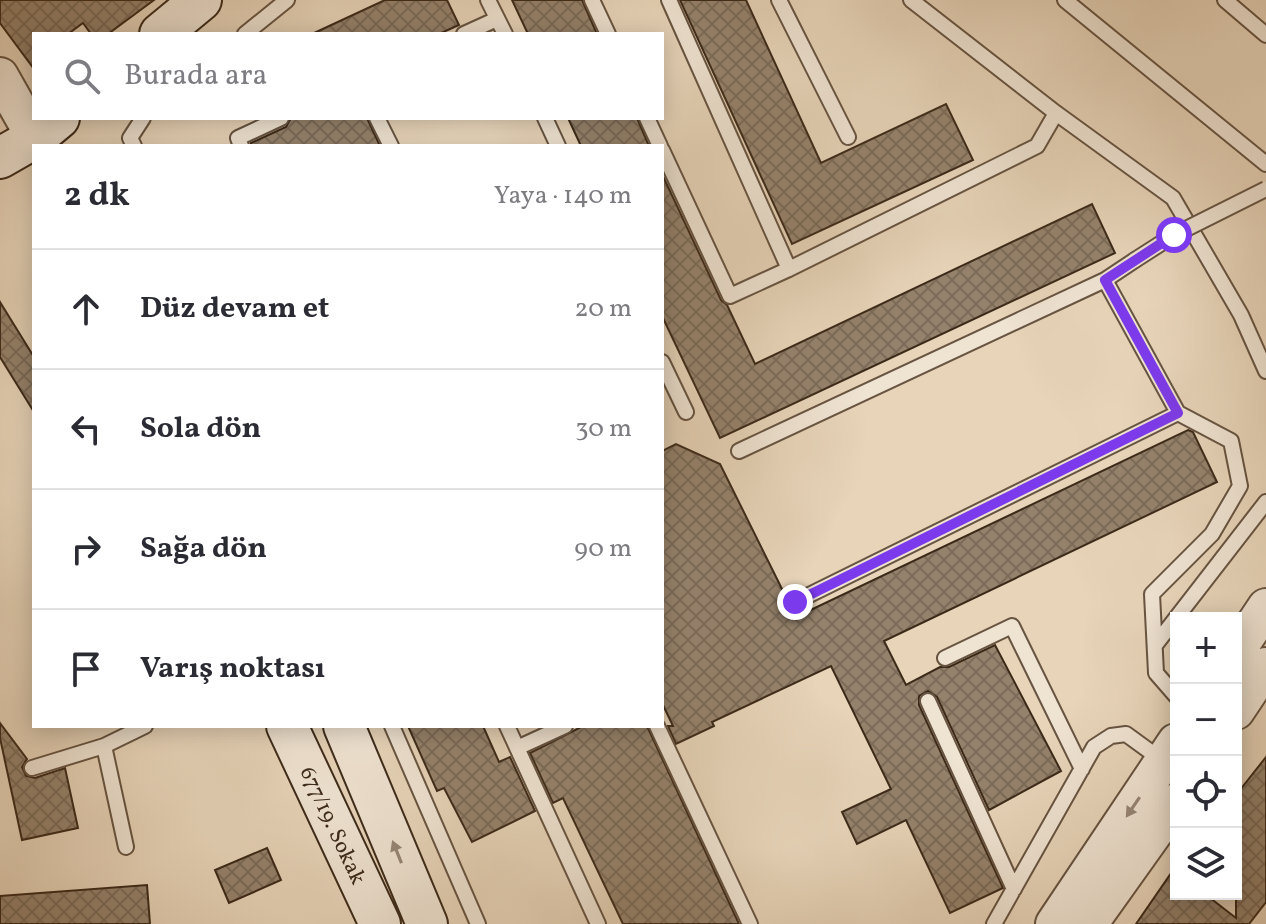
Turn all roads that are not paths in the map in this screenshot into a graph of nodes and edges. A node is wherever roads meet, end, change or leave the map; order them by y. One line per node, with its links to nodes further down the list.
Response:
1 (201, 0): 11 (main road)
2 (287, 0): 12 (lane)
3 (488, 0): 10 (lane)
4 (592, 0): 15 (lane)
5 (669, 0): 35 (lane)
6 (779, 0): 25 (lane)
7 (911, 0): 18 (lane)
8 (1065, 0): 33 (lane)
9 (1225, 0): 16 (lane)
10 (497, 19): 13 (lane); 14 (lane)
11 (162, 32)
12 (247, 32)
13 (468, 32)
14 (504, 32)
15 (607, 32)
16 (1266, 35)
17 (0, 76): 24 (street)
18 (1056, 113): 35 (lane); 38 (lane)
19 (142, 120): 26 (lane)
20 (277, 120): 27 (lane)
21 (378, 120): 28 (lane)
22 (546, 120): 29 (lane)
23 (648, 120): 30 (lane)
24 (42, 137): 32 (main road)
25 (848, 137)
26 (133, 144)
27 (240, 144)
28 (390, 144)
29 (557, 144)
30 (659, 144)
31 (664, 154): 35 (lane)
32 (0, 158)
33 (1266, 164)
34 (1266, 189): 36 (lane, bridge)
35 (789, 269)
36 (1105, 280): 40 (lane); 41 (lane)
37 (664, 366): 39 (lane)
38 (1266, 371)
39 (686, 412)
40 (1178, 413): 43 (lane); 46 (lane)
41 (739, 451)
42 (1266, 502): 46 (lane)
43 (795, 602)
44 (1266, 607): 45 (street)
45 (1242, 643)
46 (1156, 644): 49 (lane)
47 (945, 658): 63 (lane)
48 (1266, 666): 51 (street)
49 (1170, 689)
50 (928, 701): 66 (lane)
51 (1242, 702)
52 (141, 728): 59 (lane)
53 (288, 728): 67 (main road, 677/19. Sokak)
54 (345, 728): 68 (main road, 677/19. Sokak, one-way to 54)
55 (393, 728): 69 (lane)
56 (508, 728): 60 (lane)
57 (561, 728): 60 (lane)
58 (658, 728): 71 (lane)
59 (104, 746): 62 (lane); 65 (lane)
60 (517, 748): 70 (lane)
61 (1170, 752): 63 (lane); 73 (street, one-way to 73)
62 (32, 768)
63 (1082, 769): 66 (lane)
64 (1170, 810): 74 (street)
65 (126, 847)
66 (1014, 889): 72 (lane)
67 (380, 924)
68 (427, 924)
69 (478, 924)
70 (598, 924)
71 (750, 924)
72 (994, 924)
73 (1054, 924)
74 (1089, 924)

